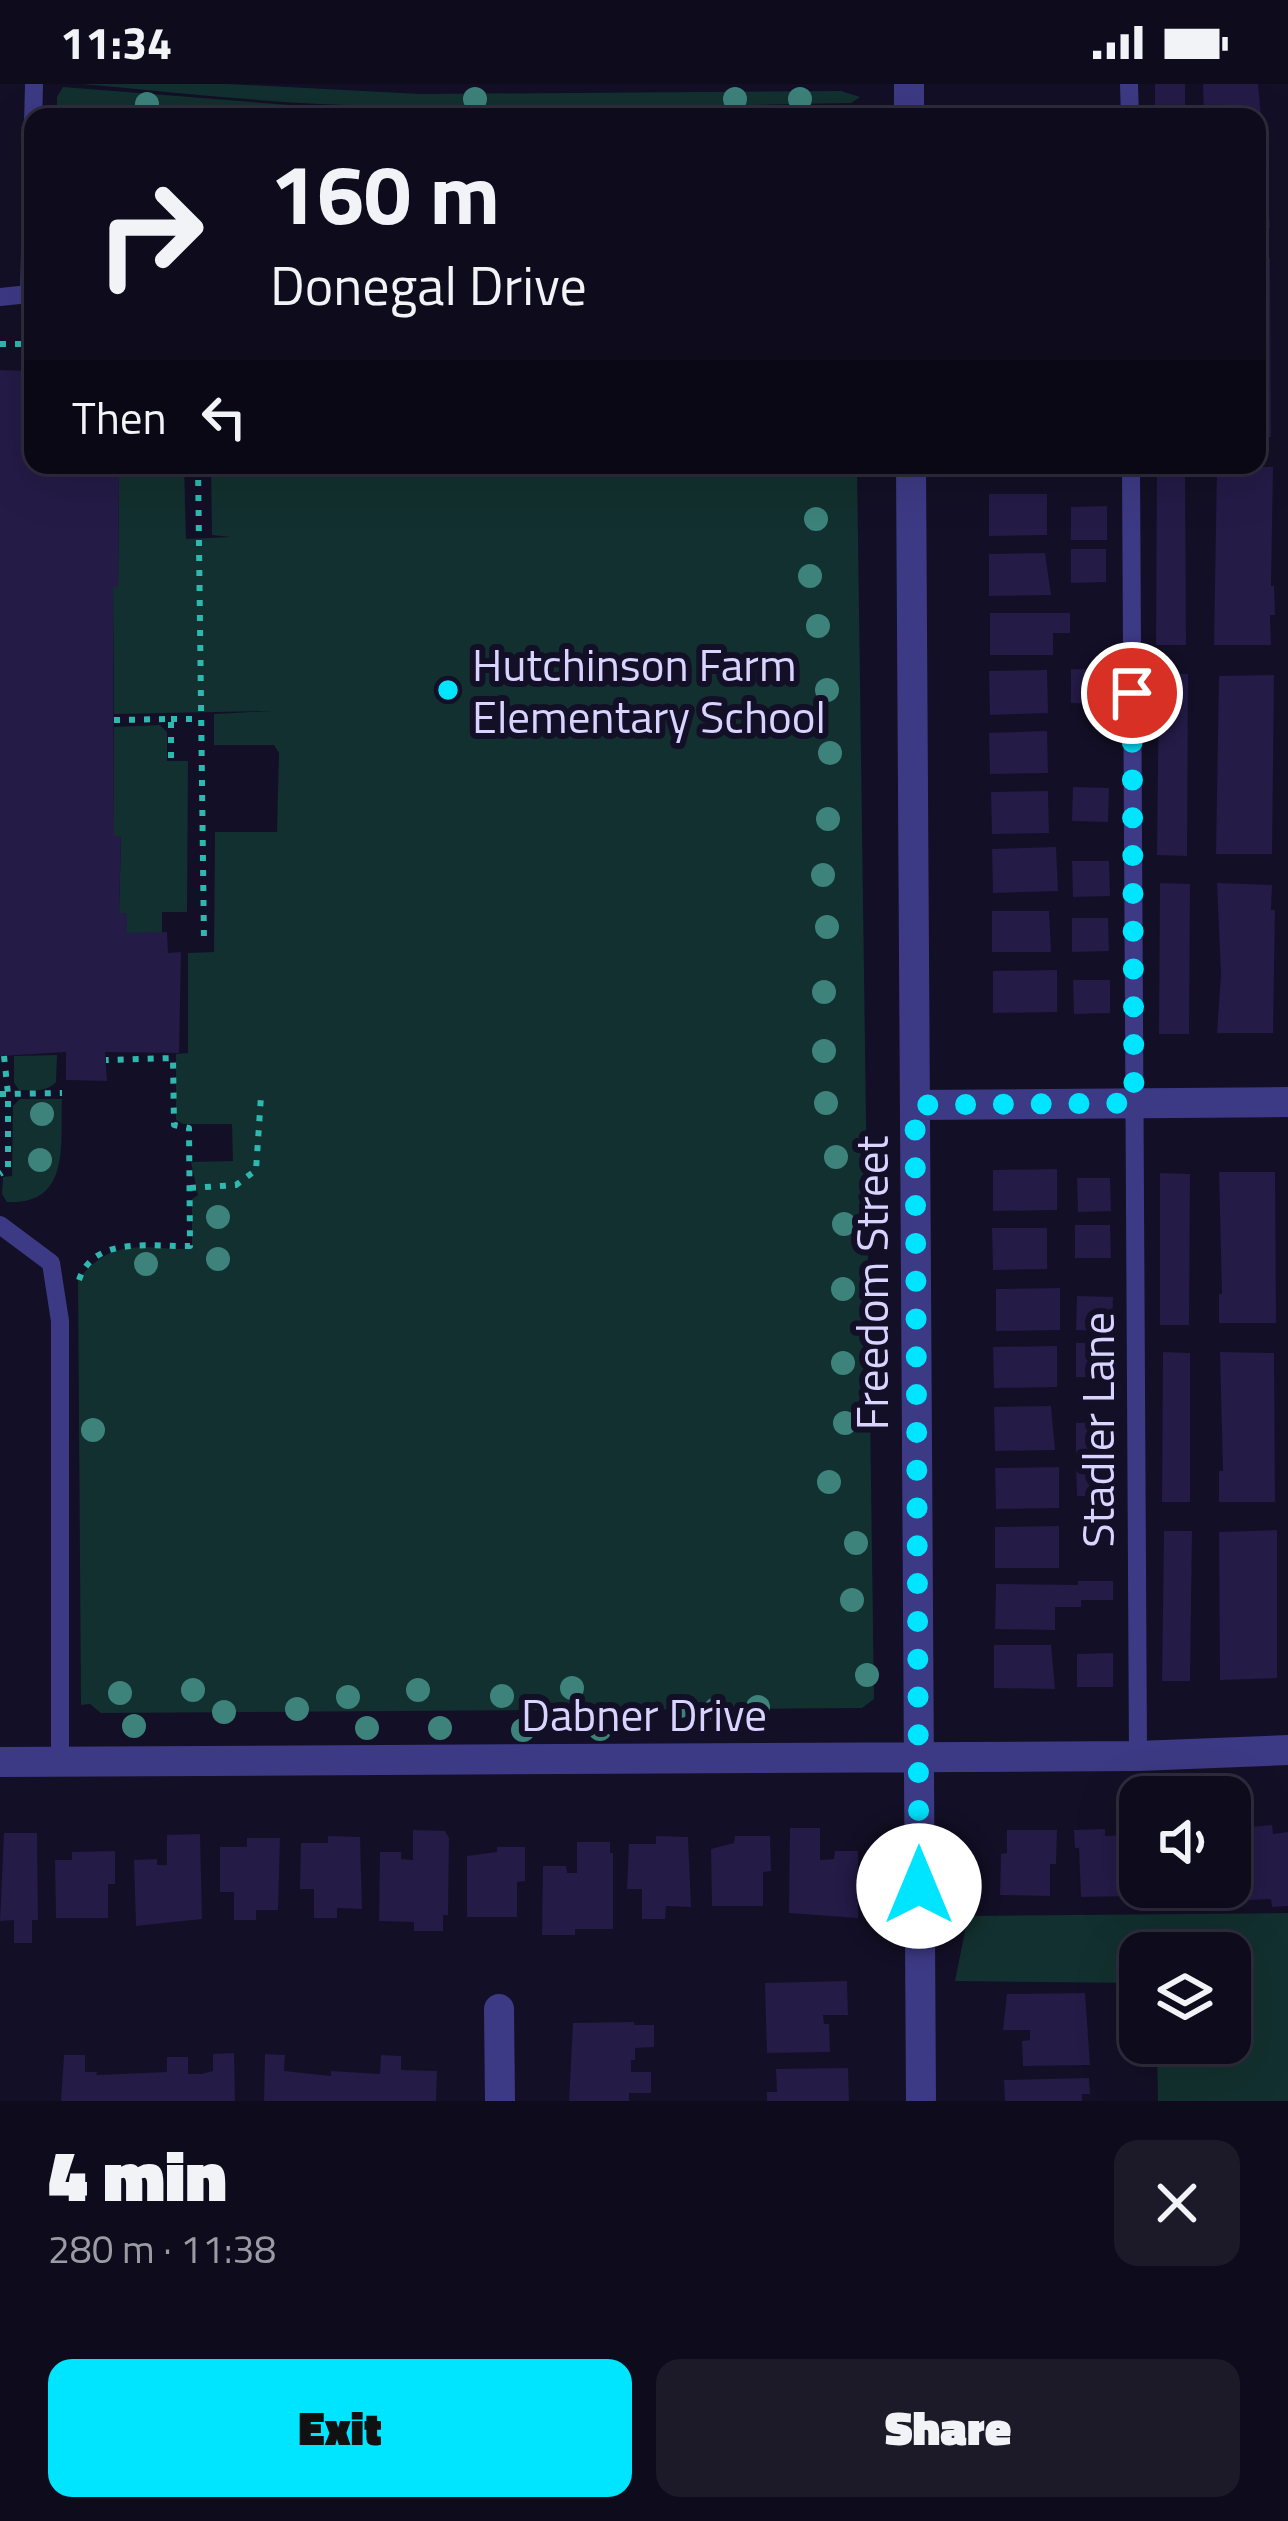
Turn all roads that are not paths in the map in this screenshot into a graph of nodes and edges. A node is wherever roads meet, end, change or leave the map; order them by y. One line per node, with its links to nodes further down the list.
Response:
1 (911, 474): 5 (street, Freedom Street)
2 (1131, 474): 4 (lane, Stadler Lane)
3 (1288, 1102): 4 (street)
4 (1134, 1103): 5 (street); 8 (lane, Stadler Lane)
5 (915, 1105): 9 (street, Freedom Street)
6 (0, 1225): 11 (lane)
7 (1288, 1750): 8 (street, Dabner Drive)
8 (1138, 1756): 9 (street, Dabner Drive)
9 (919, 1757): 11 (street, Dabner Drive); 14 (street, Freedom Street)
10 (0, 1762): 11 (street, Dabner Drive)
11 (61, 1762)
12 (499, 2009): 13 (street)
13 (500, 2101)
14 (921, 2101)

